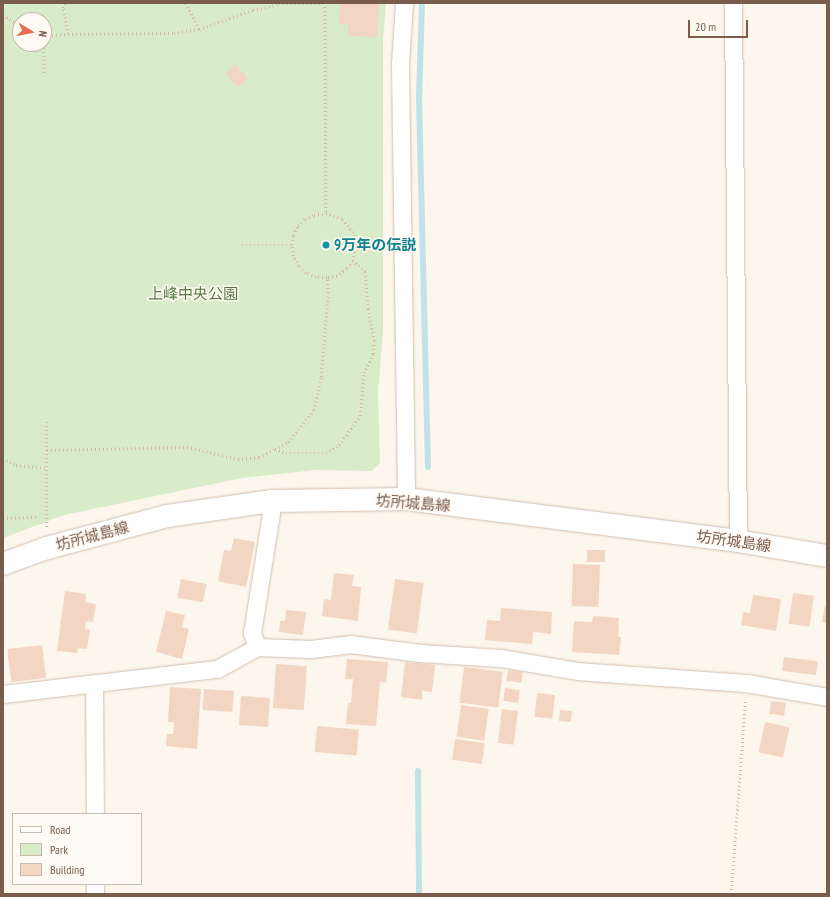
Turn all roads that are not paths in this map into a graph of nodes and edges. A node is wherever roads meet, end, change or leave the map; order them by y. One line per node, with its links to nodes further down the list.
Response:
1 (404, 3): 3 (street)
2 (734, 3): 5 (street)
3 (406, 499): 4 (main road, 坊所城島線); 5 (main road, 坊所城島線)
4 (272, 501): 7 (main road, 坊所城島線); 8 (street)
5 (738, 541): 6 (main road, 坊所城島線)
6 (827, 556)
7 (3, 564)
8 (257, 647): 9 (street); 11 (street)
9 (94, 683): 10 (street); 12 (street)
10 (3, 694)
11 (827, 697)
12 (95, 813)

